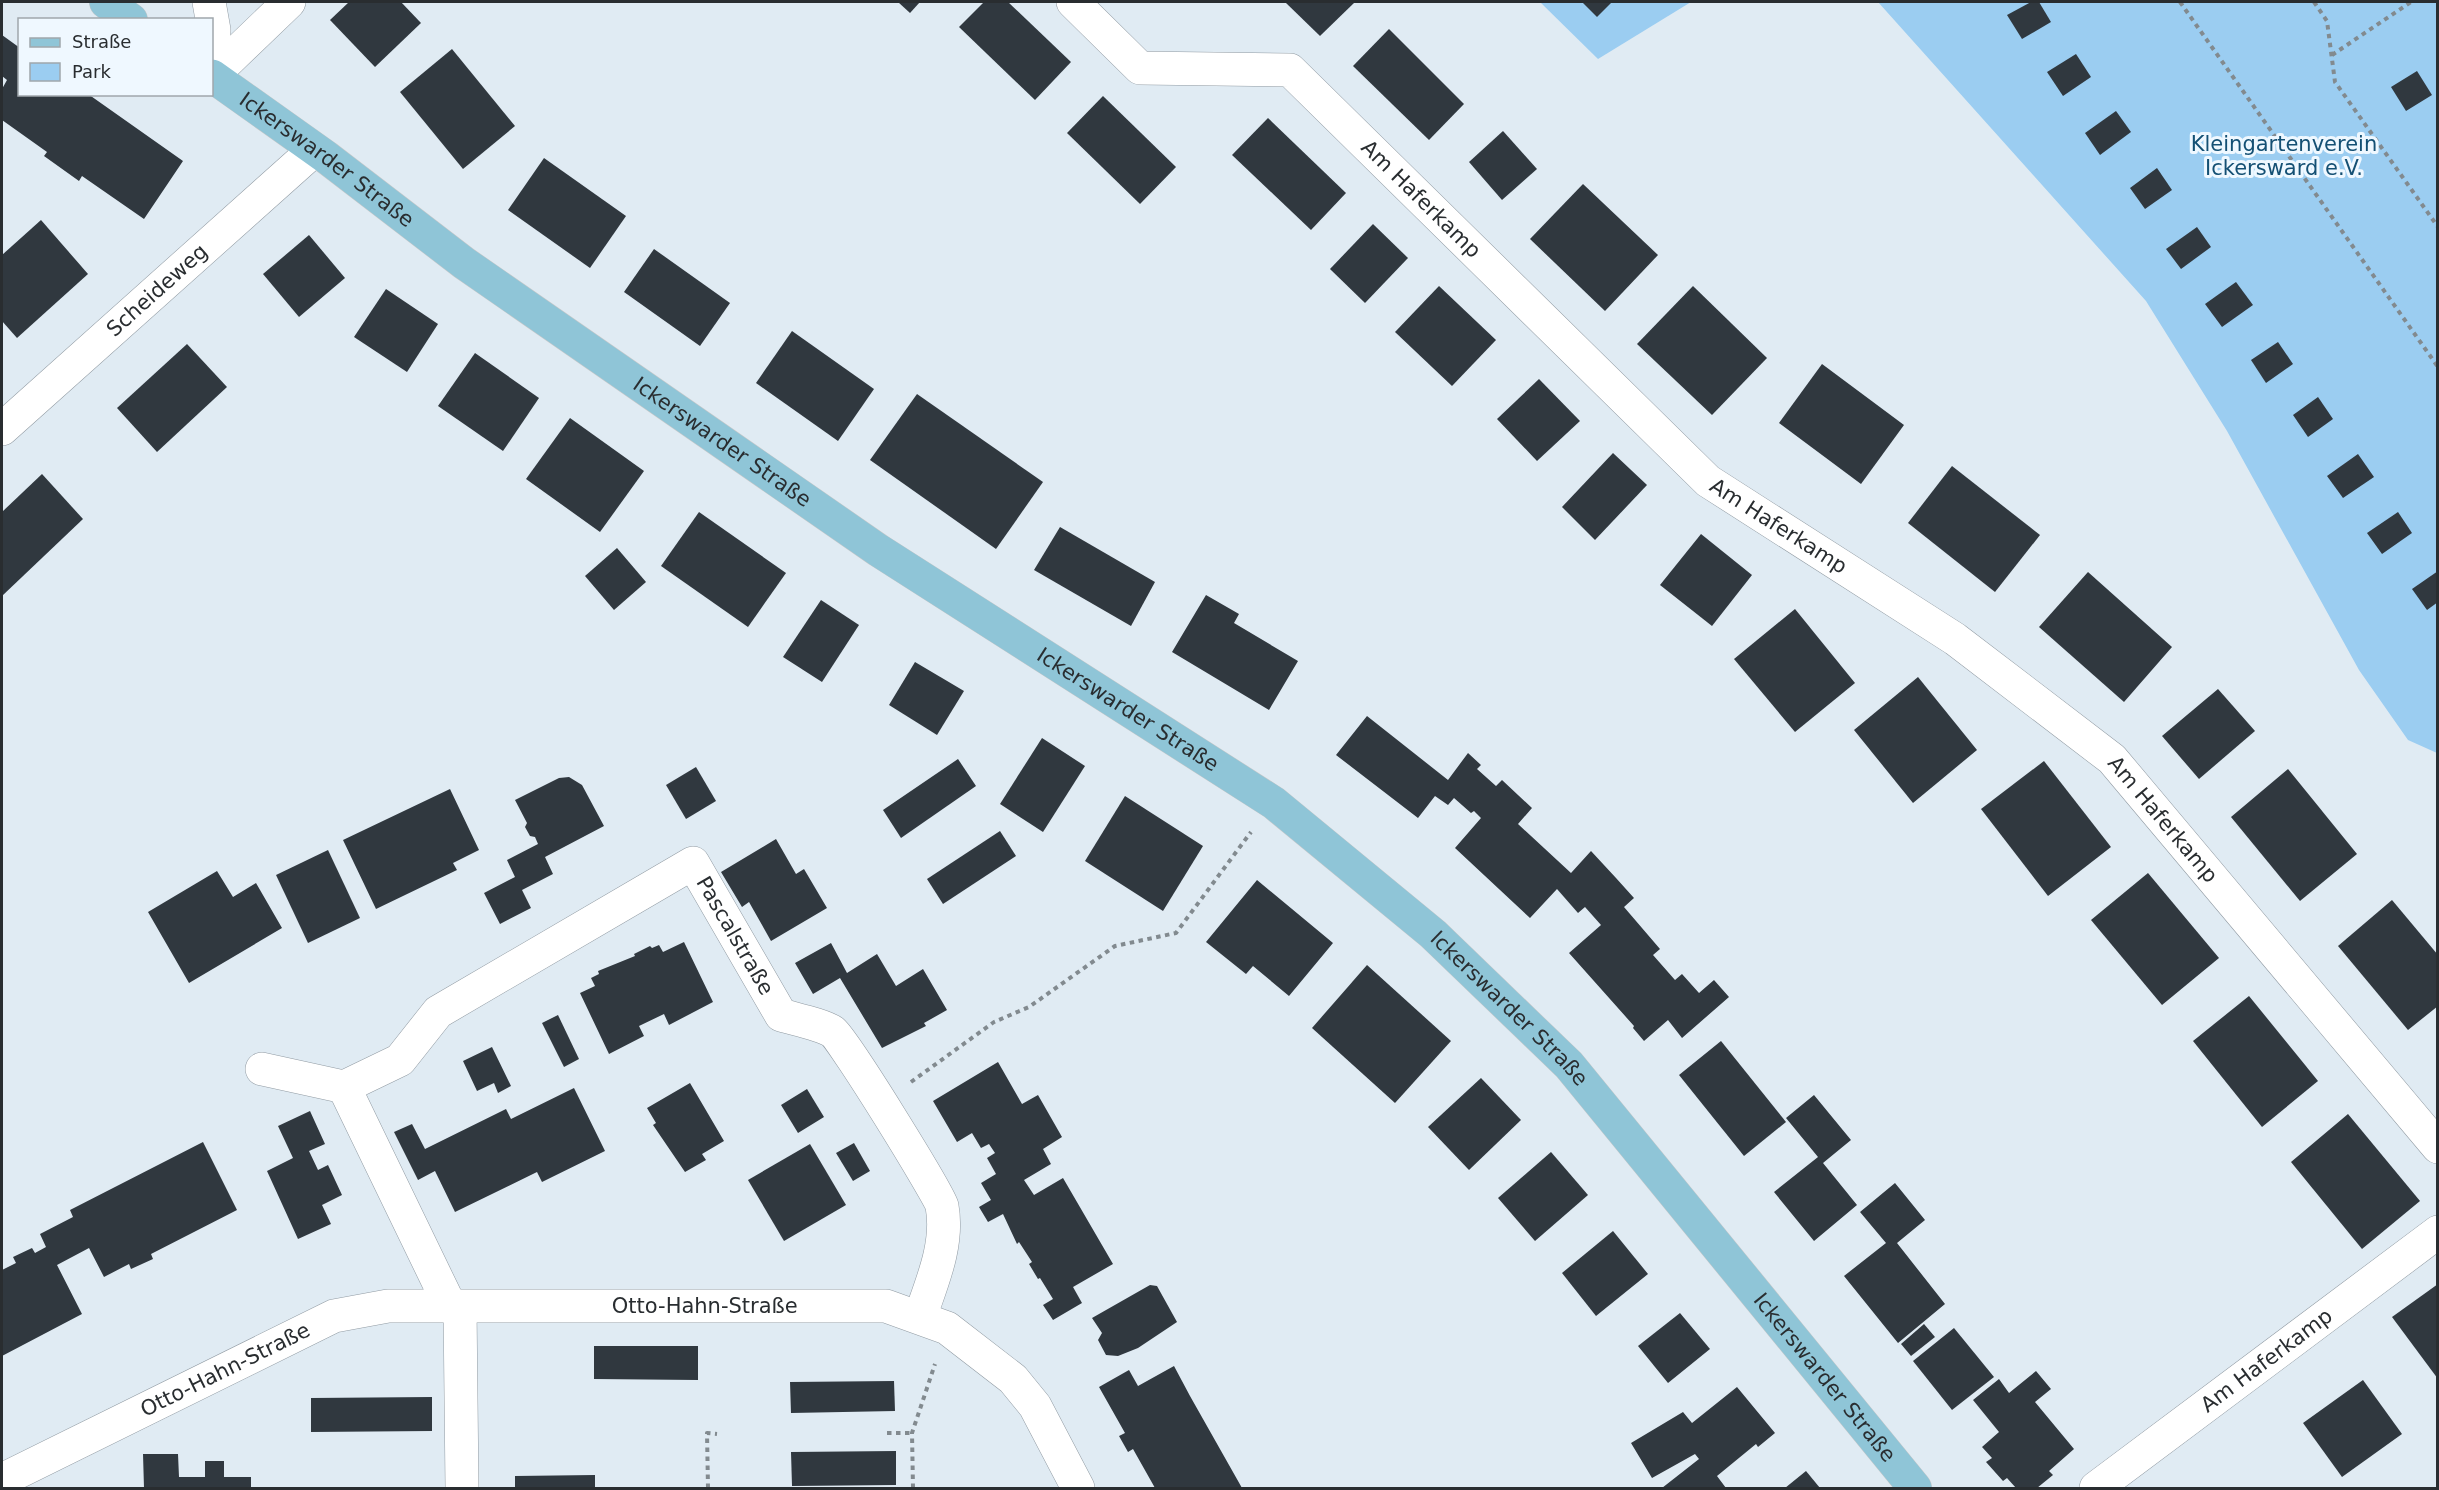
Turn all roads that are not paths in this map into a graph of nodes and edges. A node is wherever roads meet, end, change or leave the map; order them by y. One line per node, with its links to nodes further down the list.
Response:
1 (106, 2): 5 (main road)
2 (209, 2): 6 (street)
3 (288, 2): 9 (street)
4 (1073, 2): 15 (street, Am Haferkamp)
5 (128, 18)
6 (212, 18)
7 (213, 24): 8 (street)
8 (213, 53)
9 (213, 75)
10 (213, 77): 11 (main road, Ickerswarder Straße)
11 (314, 150): 12 (street, Scheideweg); 22 (main road, Ickerswarder Straße)
12 (2, 429)
13 (262, 1070): 14 (street)
14 (344, 1087): 17 (street); 18 (street, Pascalstraße)
15 (2438, 1147)
16 (2438, 1232): 23 (street, Am Haferkamp)
17 (455, 1307): 18 (street, Otto-Hahn-Straße); 19 (street, Otto-Hahn-Straße); 20 (street)
18 (934, 1322): 21 (street, Otto-Hahn-Straße)
19 (2, 1480)
20 (462, 1488)
21 (1078, 1488)
22 (1915, 1488)
23 (2096, 1488)

